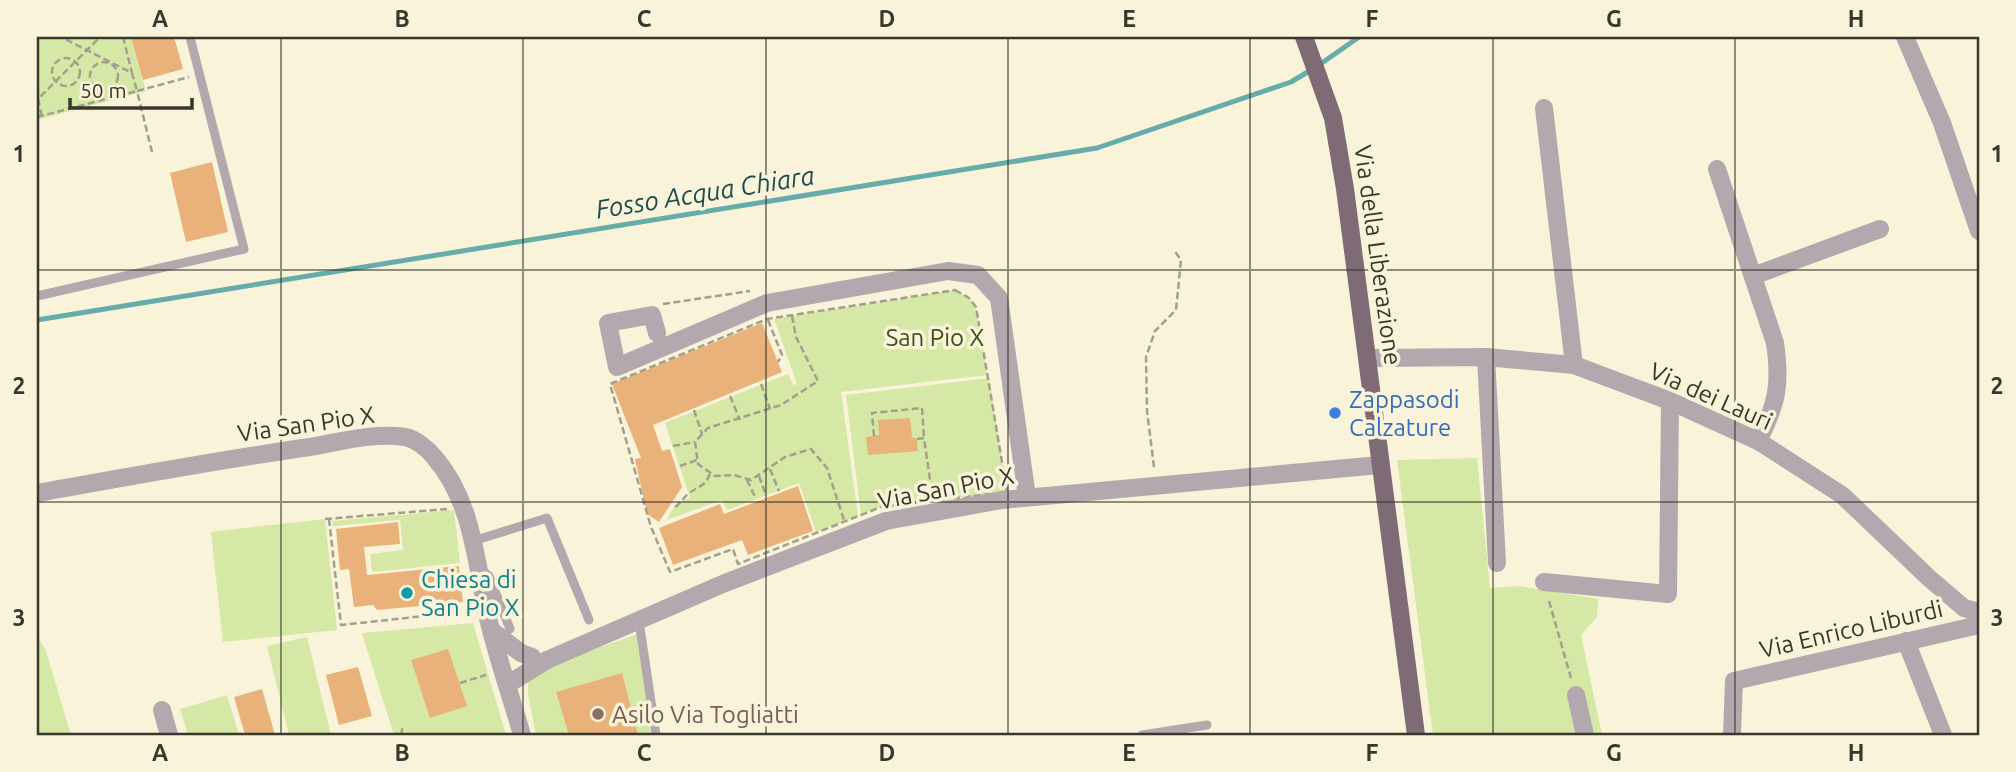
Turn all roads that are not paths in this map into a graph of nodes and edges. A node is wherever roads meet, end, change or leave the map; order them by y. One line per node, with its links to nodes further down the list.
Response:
1 (190, 37): 9 (lane)
2 (1905, 37): 7 (street)
3 (1308, 45): 12 (main road, Via della Liberazione)
4 (1545, 108): 13 (street)
5 (1717, 169): 8 (street)
6 (1880, 229): 8 (street)
7 (1979, 231)
8 (1753, 276): 15 (street)
9 (37, 296)
10 (657, 333): 18 (street)
11 (1486, 357): 12 (street, Via dei Lauri); 13 (street, Via dei Lauri); 20 (street)
12 (1368, 358): 16 (main road, Via della Liberazione)
13 (1574, 365): 14 (street, Via dei Lauri)
14 (1670, 401): 15 (street, Via dei Lauri); 22 (street)
15 (1758, 441): 23 (street, Via dei Lauri)
16 (1379, 465): 18 (street, Via San Pio X); 40 (main road, Via della Liberazione)
17 (37, 493): 19 (street, Via San Pio X)
18 (1027, 497): 25 (street, Via San Pio X)
19 (473, 541): 21 (street, Via San Pio X); 24 (lane)
20 (1497, 563)
21 (479, 568): 27 (lane); 28 (street, Via San Pio X)
22 (1544, 582)
23 (1979, 612)
24 (589, 620)
25 (639, 621): 30 (street, Via San Pio X); 38 (lane)
26 (1979, 625): 29 (street, Via Enrico Liburdi)
27 (510, 629)
28 (492, 631): 30 (street); 31 (street, Via San Pio X)
29 (1906, 641): 42 (street, Via Enrico Liburdi); 43 (street)
30 (540, 659): 31 (street, Via San Pio X); 32 (street, Via San Pio X)
31 (498, 668): 32 (street, Via San Pio X)
32 (508, 684): 37 (street)
33 (1576, 695): 41 (street)
34 (162, 710): 36 (street)
35 (1207, 725): 39 (lane)
36 (169, 735)
37 (522, 735)
38 (656, 735)
39 (1142, 735)
40 (1416, 735)
41 (1585, 735)
42 (1732, 735)
43 (1943, 735)

